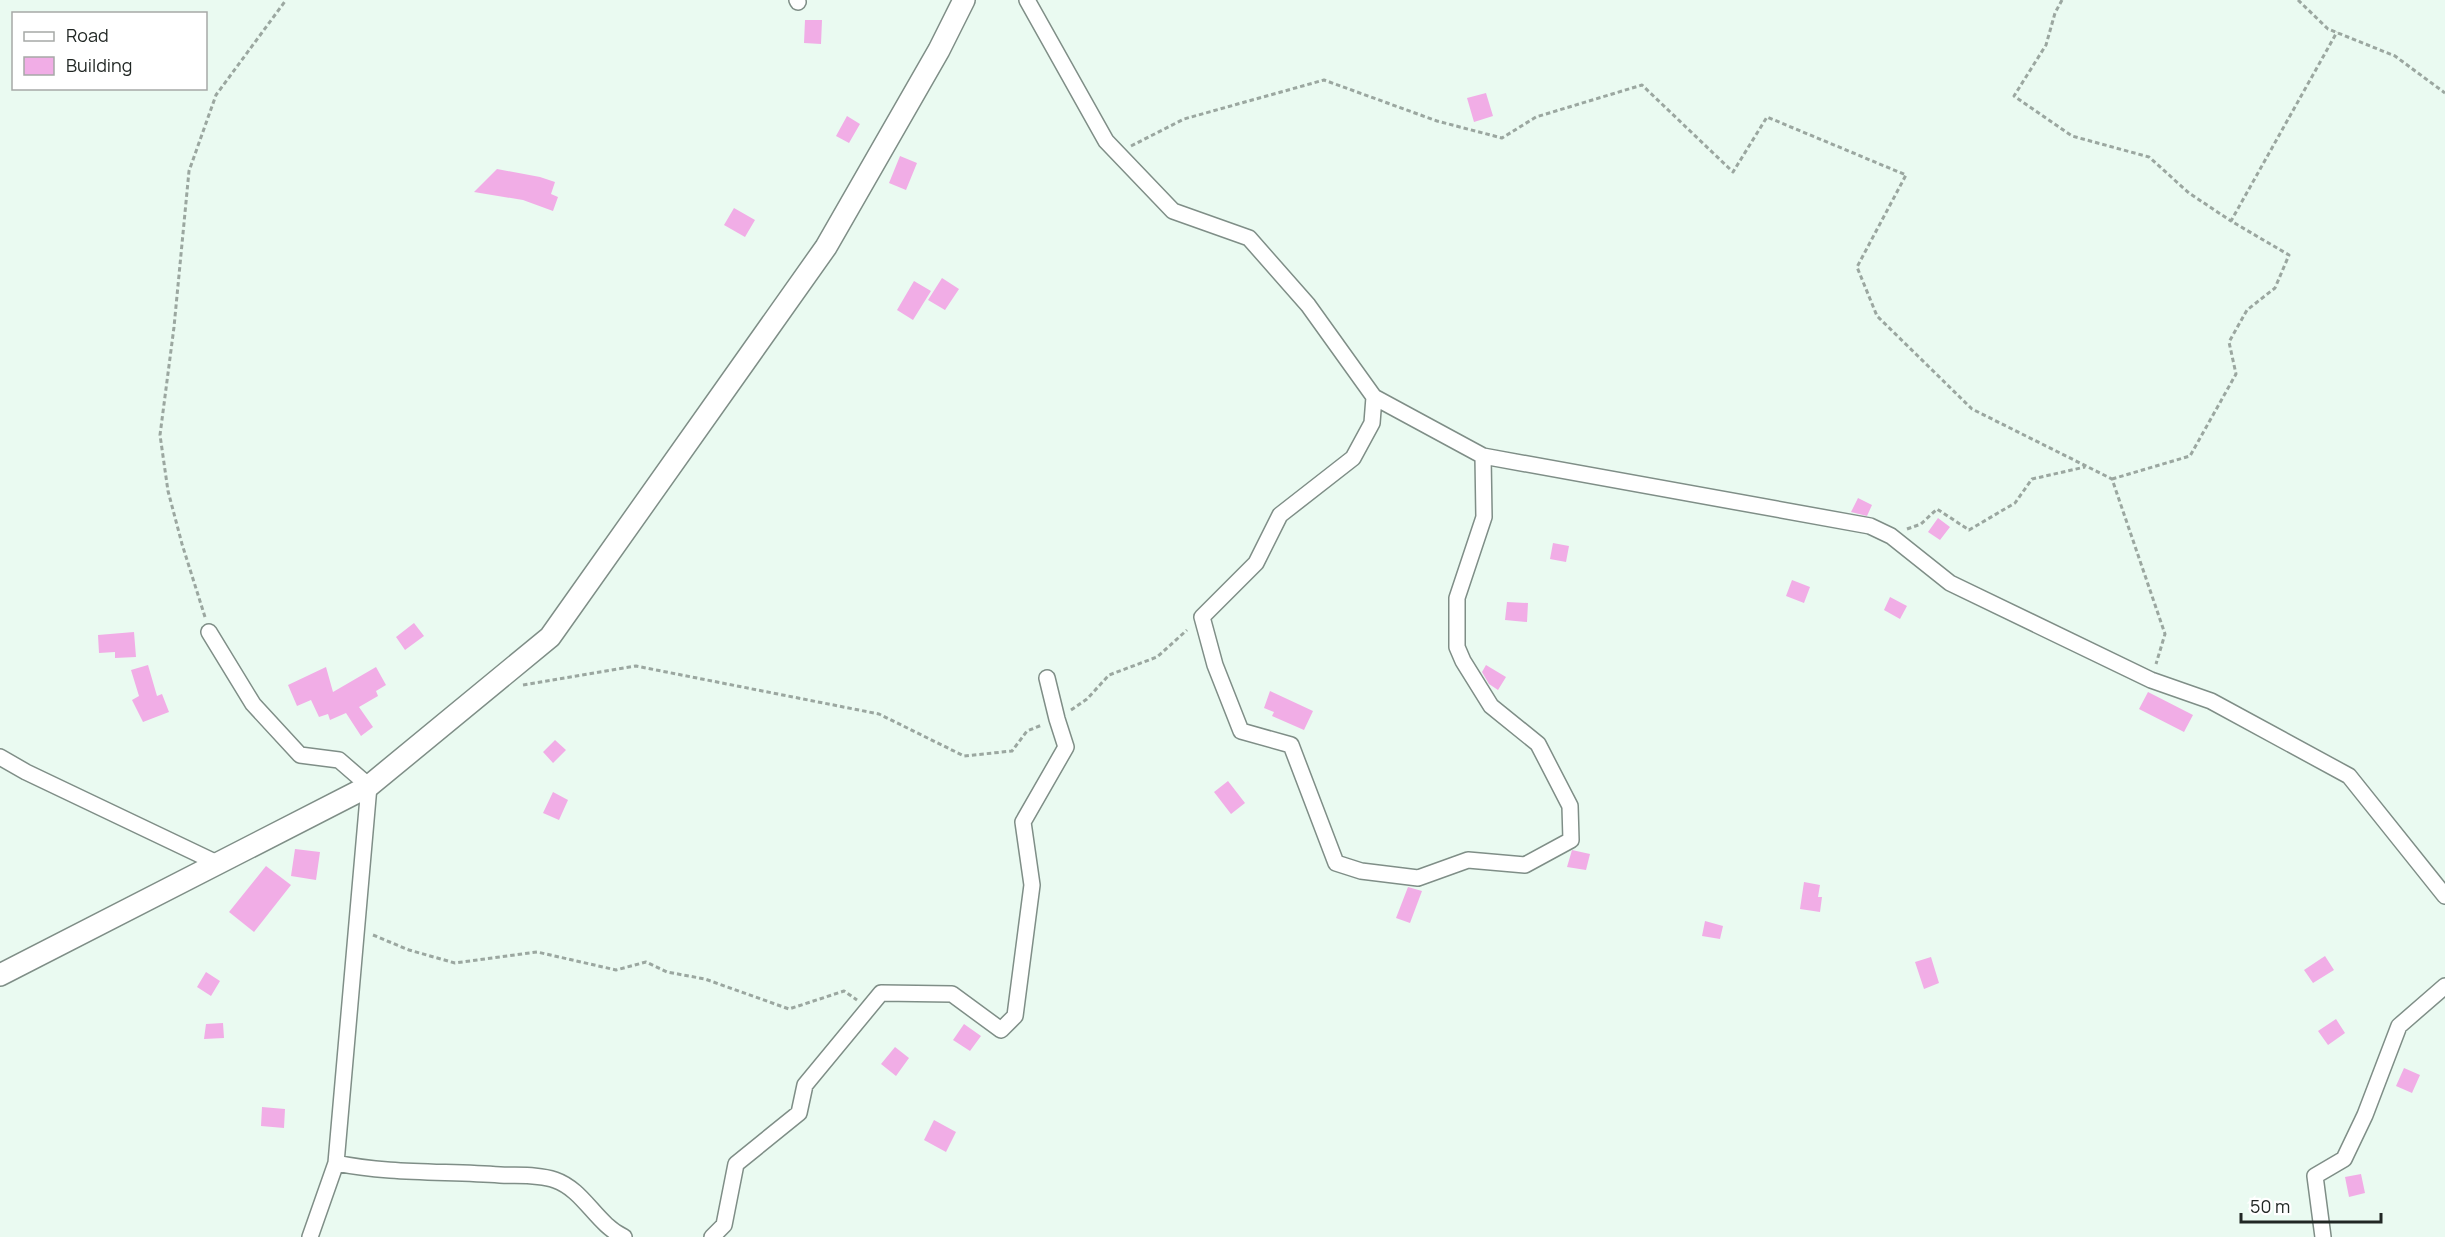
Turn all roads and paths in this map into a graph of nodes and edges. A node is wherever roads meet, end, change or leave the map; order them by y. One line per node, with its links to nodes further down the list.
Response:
1 (286, 0): 16 (path)
2 (964, 0): 22 (street)
3 (1027, 0): 8 (street)
4 (2062, 0): 9 (path)
5 (2298, 0): 6 (path)
6 (2337, 32): 7 (path); 9 (path)
7 (2445, 93)
8 (1116, 153): 10 (street); 12 (path)
9 (2232, 221): 13 (path)
10 (1374, 397): 11 (street); 15 (street)
11 (1483, 456): 14 (street); 15 (street)
12 (2086, 466): 13 (path); 14 (path)
13 (2112, 479): 18 (path)
14 (1891, 536): 18 (street)
15 (1202, 617): 20 (path)
16 (209, 632): 22 (street)
17 (1047, 678): 20 (street)
18 (2151, 680): 24 (street)
19 (519, 686): 20 (path)
20 (1057, 719): 28 (street)
21 (0, 758): 23 (street)
22 (369, 786): 23 (street); 25 (street)
23 (217, 864): 26 (street)
24 (2445, 896)
25 (357, 926): 28 (path); 29 (street)
26 (0, 975)
27 (2445, 986): 33 (street)
28 (868, 1007): 32 (street)
29 (336, 1163): 30 (street); 31 (street)
30 (310, 1237)
31 (624, 1237)
32 (712, 1237)
33 (2323, 1237)

